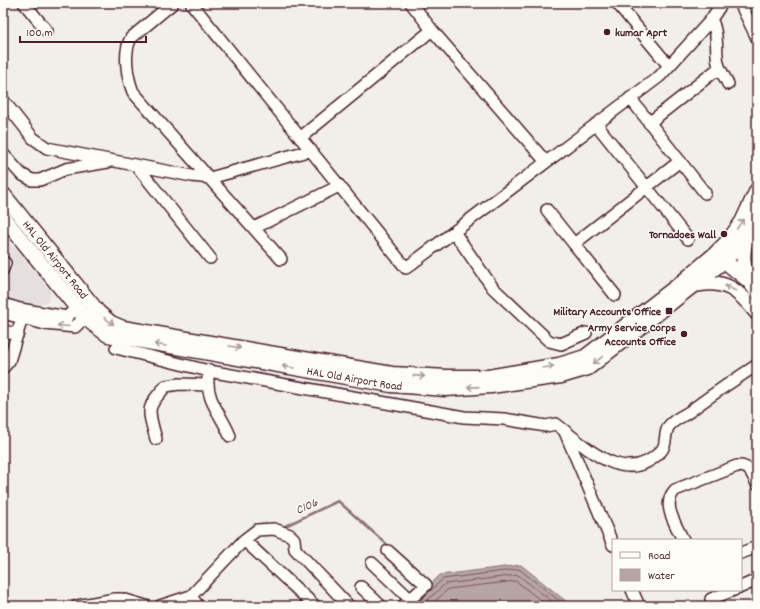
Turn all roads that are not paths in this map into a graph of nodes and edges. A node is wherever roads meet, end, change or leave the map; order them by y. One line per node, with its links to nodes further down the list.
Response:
1 (24, 3): 10 (street)
2 (173, 3): 26 (street)
3 (191, 3): 19 (street)
4 (411, 3): 9 (street)
5 (617, 3): 12 (street)
6 (722, 3): 8 (street)
7 (740, 3): 11 (street)
8 (711, 19): 12 (street); 13 (street)
9 (432, 30): 19 (street); 24 (street)
10 (47, 31)
11 (757, 38)
12 (669, 66): 15 (street)
13 (719, 68): 14 (street); 17 (street)
14 (728, 84)
15 (630, 98): 17 (street); 18 (street)
16 (3, 100): 22 (street)
17 (649, 123): 23 (street)
18 (596, 124): 24 (street); 28 (street)
19 (300, 138): 20 (street)
20 (311, 150): 26 (street); 27 (street)
21 (3, 154): 22 (street)
22 (114, 160): 25 (street)
23 (680, 161): 28 (street); 30 (street)
24 (546, 162): 36 (street)
25 (136, 165): 26 (street); 41 (street)
26 (210, 178): 35 (street)
27 (339, 186): 35 (street); 36 (street)
28 (647, 187): 38 (street); 39 (street)
29 (757, 190): 40 (main road, one-way to 29)
30 (705, 193)
31 (3, 194): 47 (main road, HAL Old Airport Road)
32 (547, 210): 39 (street)
33 (3, 217): 47 (main road, HAL Old Airport Road)
34 (757, 217): 37 (main road)
35 (254, 228): 42 (street)
36 (454, 232): 52 (street)
37 (747, 238): 40 (main road); 44 (main road)
38 (688, 239)
39 (574, 244): 45 (street)
40 (719, 257): 43 (main road, HAL Old Airport Road); 44 (main road); 47 (main road, HAL Old Airport Road, one-way to 40)
41 (210, 258)
42 (281, 259)
43 (695, 285): 47 (main road, HAL Old Airport Road, one-way to 47); 49 (main road, one-way to 43)
44 (753, 287)
45 (615, 295)
46 (3, 304): 47 (street)
47 (86, 308): 50 (street, one-way to 50)
48 (3, 313): 50 (street)
49 (757, 313)
50 (22, 318): 53 (street)
51 (3, 331): 53 (street)
52 (586, 333)
53 (18, 334): 56 (street)
54 (116, 348): 57 (street)
55 (757, 365): 59 (street)
56 (3, 368)
57 (209, 371): 58 (street); 59 (street)
58 (207, 385): 60 (street); 61 (street)
59 (564, 431): 65 (street)
60 (230, 436)
61 (156, 439)
62 (757, 484): 63 (street)
63 (683, 539)
64 (244, 540): 76 (street); 81 (street); 82 (street)
65 (612, 543)
66 (757, 547): 68 (street)
67 (388, 551): 77 (street)
68 (742, 554)
69 (372, 563): 77 (street)
70 (757, 580): 72 (street)
71 (361, 587): 83 (street)
72 (742, 587)
73 (632, 591): 84 (street)
74 (731, 591): 75 (street)
75 (711, 598)
76 (194, 600): 80 (street)
77 (406, 603)
78 (77, 606): 79 (street)
79 (146, 606)
80 (160, 606)
81 (315, 606)
82 (349, 606)
83 (381, 606)
84 (639, 606)

